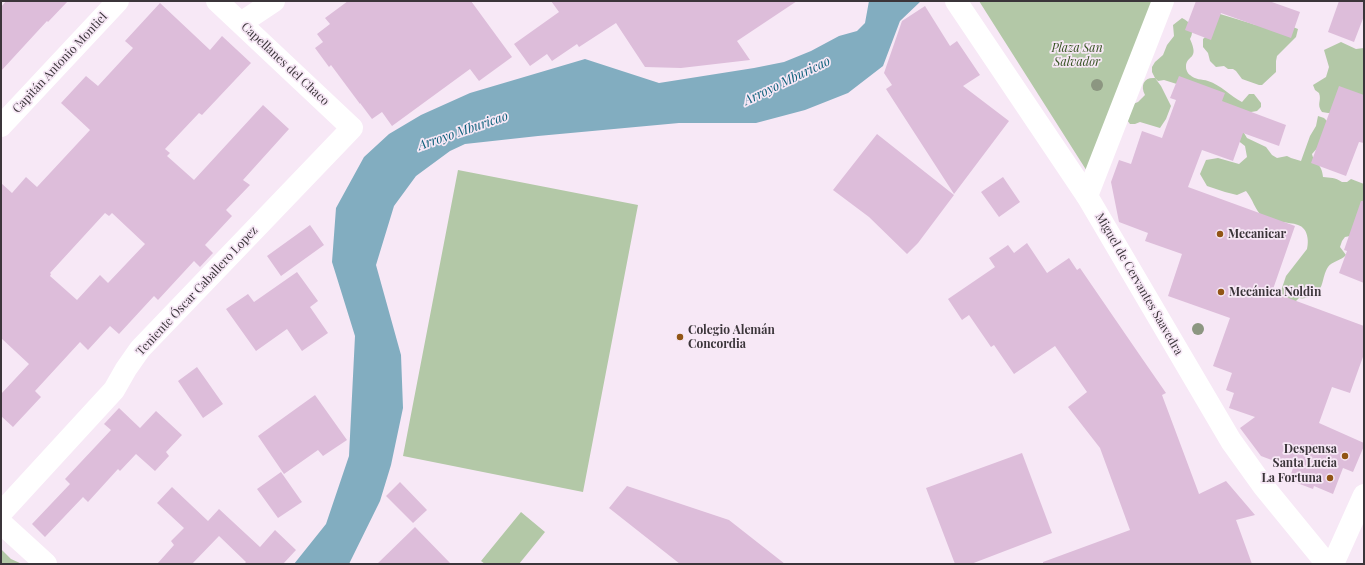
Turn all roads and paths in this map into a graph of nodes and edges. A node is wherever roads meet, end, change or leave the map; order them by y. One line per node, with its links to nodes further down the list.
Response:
1 (118, 1): 7 (street, Capitán Antonio Montiel)
2 (217, 1): 6 (street, Capellanes del Chaco)
3 (274, 1): 6 (street)
4 (956, 1): 9 (street, Miguel de Cervantes Saavedra)
5 (1163, 1): 9 (street)
6 (241, 23): 8 (street, Capellanes del Chaco)
7 (1, 126)
8 (352, 128): 11 (street, Teniente Óscar Caballero Lopez)
9 (1087, 196): 14 (street, Miguel de Cervantes Saavedra)
10 (1364, 495): 15 (street)
11 (1, 513)
12 (1, 523): 13 (street)
13 (46, 564)
14 (1327, 564)
15 (1333, 564)

